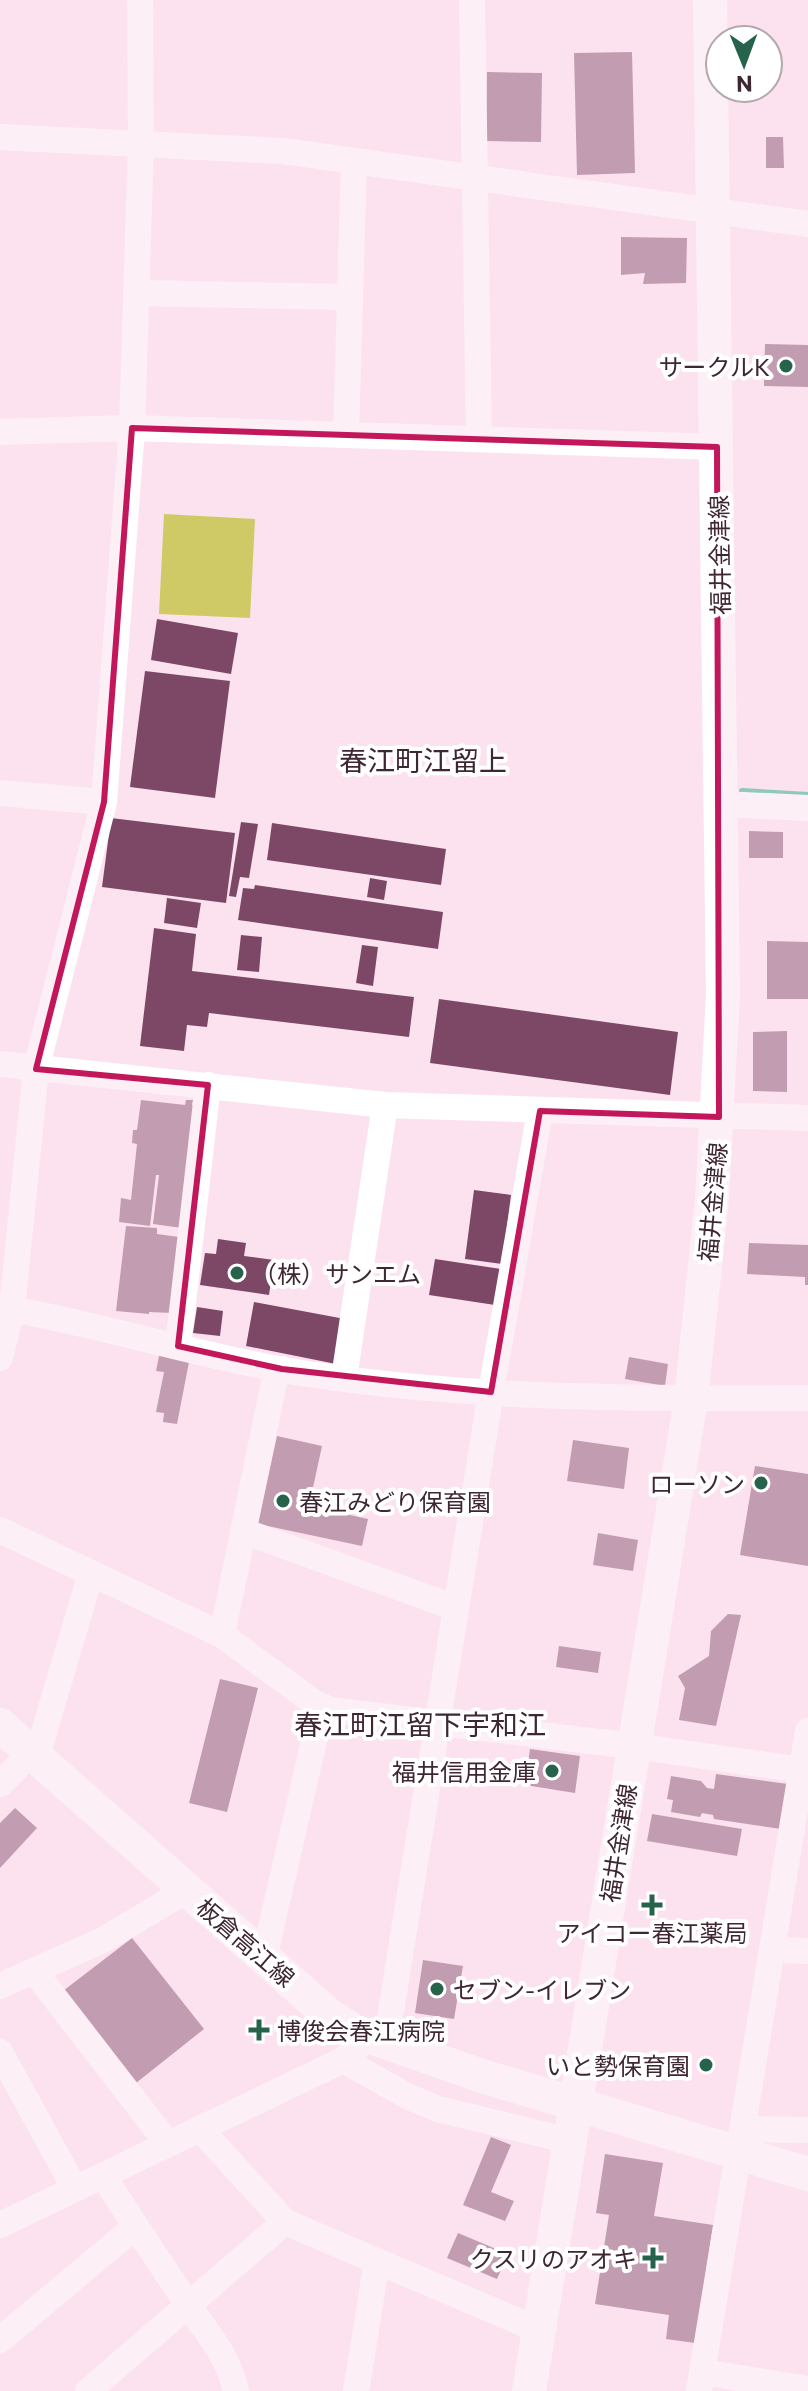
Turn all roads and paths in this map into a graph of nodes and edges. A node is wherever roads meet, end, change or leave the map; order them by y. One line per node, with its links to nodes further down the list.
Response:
1 (140, 0): 5 (street)
2 (472, 0): 7 (street)
3 (710, 0): 8 (main road, 福井金津線)
4 (0, 137): 5 (street)
5 (141, 143): 6 (street); 10 (street)
6 (354, 161): 7 (street); 11 (street)
7 (475, 178): 8 (street); 15 (street)
8 (715, 211): 9 (street); 16 (main road, 福井金津線)
9 (808, 224)
10 (137, 293): 11 (street); 12 (street)
11 (350, 297): 14 (street)
12 (132, 428): 13 (street); 14 (street); 18 (street)
13 (0, 432)
14 (346, 435): 15 (street)
15 (479, 439): 16 (street)
16 (717, 447): 19 (main road, 福井金津線)
17 (0, 793): 18 (street)
18 (104, 802): 22 (street)
19 (722, 804): 20 (street); 26 (main road, 福井金津線)
20 (808, 808)
21 (0, 1064): 22 (street)
22 (36, 1069): 23 (street); 28 (street)
23 (208, 1085): 24 (street); 29 (street)
24 (385, 1105): 25 (street); 32 (street)
25 (540, 1111): 26 (street); 33 (street)
26 (719, 1117): 27 (street); 35 (main road, 福井金津線)
27 (808, 1118)
28 (6, 1308): 29 (street); 30 (street)
29 (178, 1346): 31 (street)
30 (0, 1358)
31 (282, 1369): 32 (street); 37 (street)
32 (344, 1378): 33 (street)
33 (491, 1392): 35 (street); 39 (street)
34 (808, 1398): 35 (street)
35 (691, 1399): 45 (main road, 福井金津線)
36 (0, 1530): 38 (street)
37 (243, 1531): 39 (street); 40 (street)
38 (91, 1573): 40 (street); 46 (street)
39 (456, 1608): 42 (street)
40 (222, 1635): 41 (street)
41 (322, 1706): 42 (street); 52 (street)
42 (437, 1723): 45 (street); 55 (street)
43 (0, 1725): 46 (main road, 板倉高江線)
44 (808, 1731): 47 (street)
45 (634, 1746): 47 (street); 58 (main road, 福井金津線)
46 (35, 1754): 48 (street); 49 (main road, 板倉高江線)
47 (805, 1770): 50 (street)
48 (0, 1784)
49 (187, 1890): 52 (main road, 板倉高江線); 53 (street)
50 (772, 1950): 51 (street); 62 (street)
51 (808, 1951)
52 (264, 1958): 55 (main road, 板倉高江線)
53 (35, 1972): 54 (street); 63 (street)
54 (0, 1986)
55 (378, 2039): 57 (street); 58 (main road, 板倉高江線)
56 (0, 2052): 66 (street)
57 (343, 2060): 59 (street); 61 (street)
58 (576, 2105): 61 (main road, 福井金津線); 62 (main road, 板倉高江線)
59 (200, 2129): 63 (street); 67 (street)
60 (808, 2130): 62 (street)
61 (570, 2141): 72 (main road, 福井金津線)
62 (740, 2141): 64 (main road, 板倉高江線); 74 (street)
63 (168, 2144): 65 (street)
64 (797, 2166)
65 (103, 2176): 66 (street); 69 (street)
66 (75, 2189): 68 (street)
67 (285, 2222): 70 (street); 71 (street)
68 (0, 2225)
69 (136, 2226): 71 (street); 73 (street)
70 (377, 2261): 72 (street); 78 (street)
71 (188, 2305): 76 (street); 77 (street)
72 (539, 2330): 79 (main road, 福井金津線)
73 (0, 2340)
74 (701, 2382): 75 (street)
75 (808, 2389)
76 (88, 2391)
77 (236, 2391)
78 (356, 2391)
79 (529, 2391)

